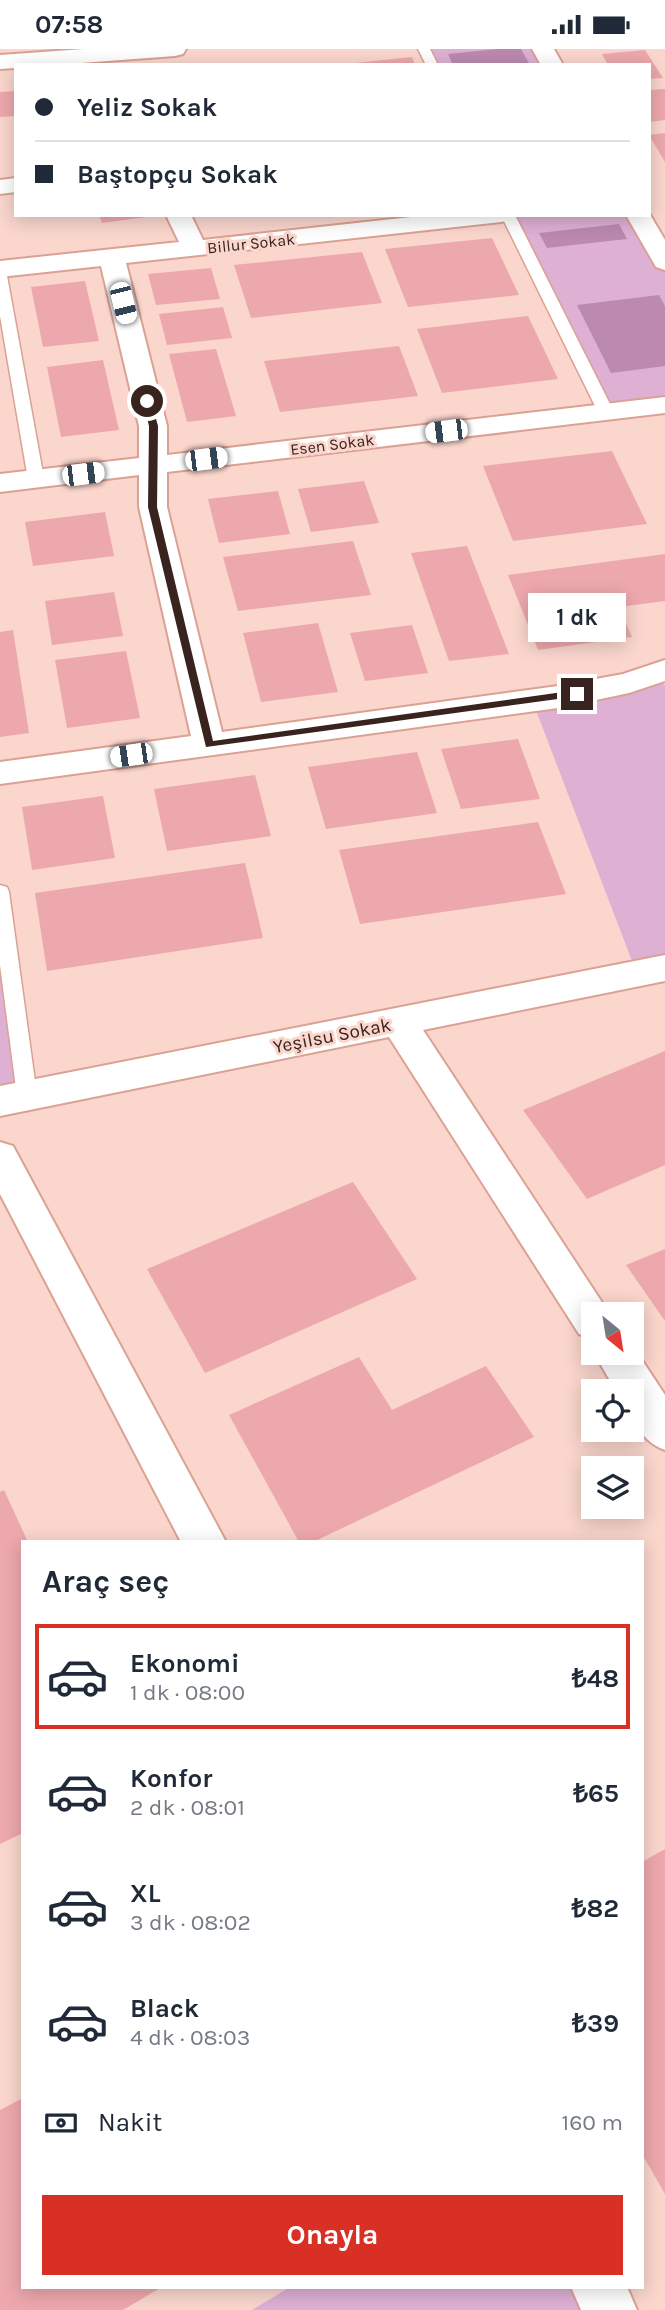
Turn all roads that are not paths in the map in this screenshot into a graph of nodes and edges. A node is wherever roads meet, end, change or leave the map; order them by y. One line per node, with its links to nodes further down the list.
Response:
1 (175, 49): 3 (street)
2 (11, 57): 3 (street)
3 (105, 60)
4 (179, 217): 8 (street)
5 (484, 217): 8 (street, Billur Sokak)
6 (509, 217): 14 (lane)
7 (639, 217): 10 (street)
8 (195, 249): 9 (street, Billur Sokak)
9 (112, 258): 11 (street, Billur Sokak); 15 (street)
10 (665, 262)
11 (0, 269)
12 (0, 277): 16 (lane)
13 (665, 405): 14 (street, Esen Sokak)
14 (606, 412): 15 (street, Esen Sokak)
15 (153, 465): 16 (street, Esen Sokak); 19 (street)
16 (36, 479): 17 (street, Esen Sokak)
17 (0, 483)
18 (661, 677): 19 (street)
19 (209, 744): 20 (street)
20 (0, 773)
21 (0, 892): 24 (lane)
22 (665, 968): 23 (street, Yeşilsu Sokak)
23 (398, 1022): 24 (street, Yeşilsu Sokak); 26 (street)
24 (14, 1098)
25 (0, 1157): 29 (street)
26 (581, 1303)
27 (622, 1365): 28 (street)
28 (665, 1431)
29 (203, 1540)
30 (599, 2289): 31 (street)
31 (610, 2310)

